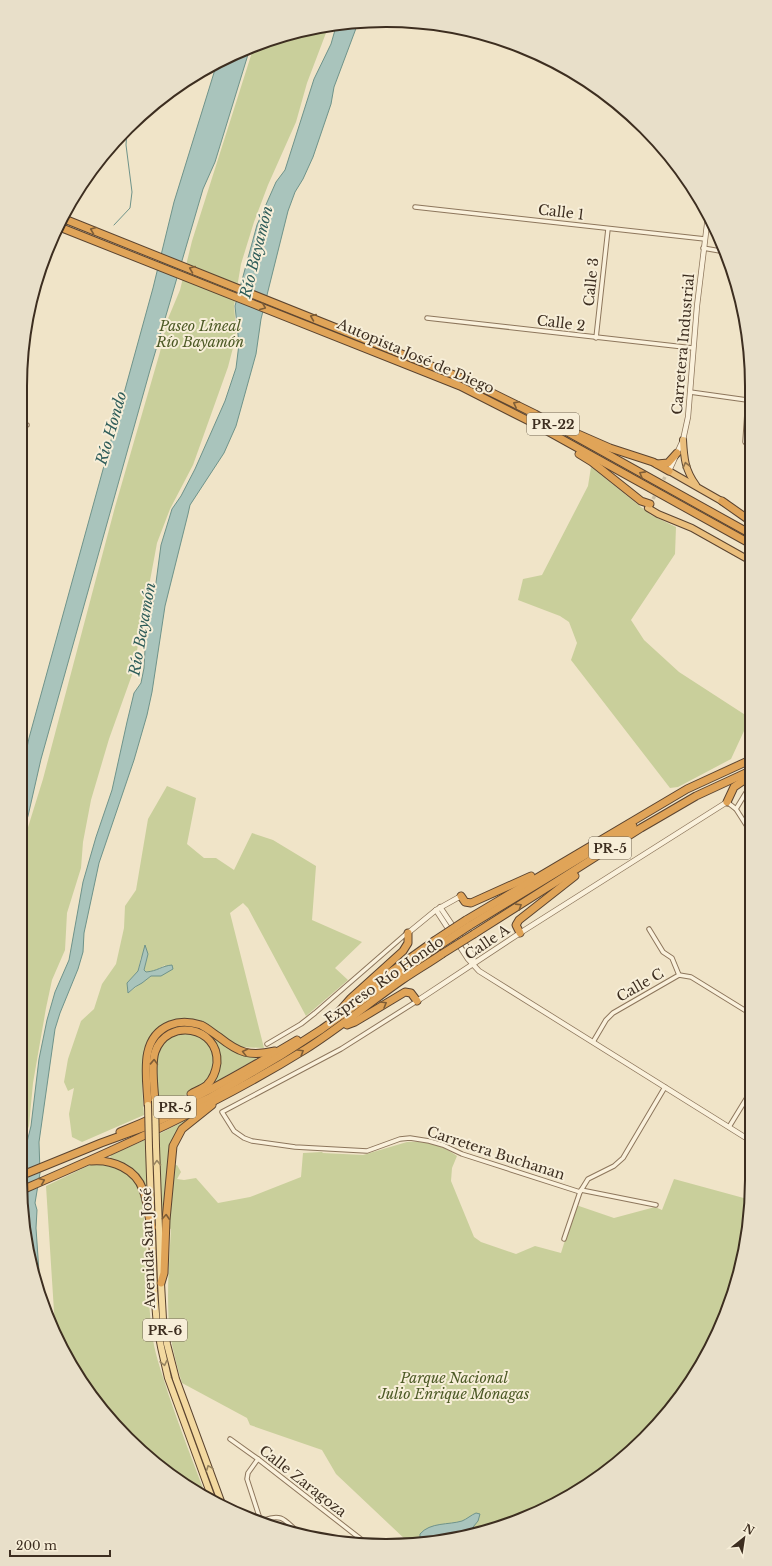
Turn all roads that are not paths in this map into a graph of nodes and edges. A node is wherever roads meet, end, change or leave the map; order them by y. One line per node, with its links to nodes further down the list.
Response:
1 (415, 207): 6 (street, Calle 1)
2 (68, 220): 16 (highway, Autopista José de Diego / PR-22, one-way to 2)
3 (707, 225): 7 (street, Carretera Industrial)
4 (65, 226): 9 (highway)
5 (63, 228): 9 (highway, Autopista José de Diego / PR-22)
6 (608, 229): 7 (street, Calle 1); 12 (street, Calle 3)
7 (705, 239): 8 (street, Carretera Industrial)
8 (704, 248): 10 (street); 13 (street, Carretera Industrial)
9 (121, 251): 17 (highway, Autopista José de Diego / PR-22, one-way to 17)
10 (719, 251)
11 (427, 318): 12 (street, Calle 2)
12 (596, 338): 13 (street, Calle 2)
13 (693, 348): 14 (street, Carretera Industrial)
14 (690, 392): 15 (street); 18 (street, Carretera Industrial)
15 (745, 400)
16 (534, 414): 20 (highway); 22 (highway, Autopista José de Diego / PR-22, one-way to 16)
17 (531, 422): 24 (highway, Autopista José de Diego / PR-22); 26 (highway)
18 (683, 440): 19 (street, Carretera Industrial); 23 (highway, one-way to 18)
19 (677, 453): 20 (highway); 21 (street, Carretera Industrial)
20 (657, 464): 21 (highway)
21 (667, 474): 23 (highway)
22 (665, 487): 27 (highway); 30 (highway, Autopista José de Diego / PR-22)
23 (698, 488): 25 (highway)
24 (662, 494): 27 (highway); 32 (highway, Autopista José de Diego / PR-22)
25 (722, 501): 28 (highway); 29 (highway)
26 (650, 504): 33 (highway)
27 (689, 505): 31 (highway)
28 (745, 515)
29 (745, 517)
30 (745, 531)
31 (745, 536)
32 (745, 541)
33 (745, 556)
34 (745, 762): 43 (highway, Expreso Río Hondo / PR-5)
35 (745, 766): 46 (highway)
36 (745, 773): 42 (highway, Expreso Río Hondo / PR-5)
37 (745, 780): 39 (highway)
38 (745, 794): 40 (street)
39 (727, 802): 40 (street); 49 (street, Calle A)
40 (736, 809): 41 (street)
41 (745, 822)
42 (585, 865): 49 (highway); 56 (highway, Expreso Río Hondo / PR-5, one-way to 42, bridge)
43 (546, 872): 44 (highway); 46 (highway, Expreso Río Hondo / PR-5)
44 (462, 896): 45 (street)
45 (438, 908): 48 (street); 51 (street)
46 (468, 923): 50 (highway, Expreso Río Hondo / PR-5, bridge)
47 (649, 929): 52 (street)
48 (408, 933): 55 (highway); 58 (street)
49 (520, 933): 51 (street, Calle A)
50 (437, 943): 55 (highway, Expreso Río Hondo / PR-5); 69 (highway)
51 (474, 964): 53 (street, Calle A); 57 (street)
52 (679, 975): 54 (street, Calle C); 57 (street, Calle C)
53 (417, 1001): 56 (highway, one-way to 53); 65 (street, Calle A)
54 (745, 1010)
55 (336, 1015): 59 (highway, Expreso Río Hondo / PR-5)
56 (337, 1028): 61 (highway, Expreso Río Hondo / PR-5, one-way to 56)
57 (593, 1042): 60 (street)
58 (267, 1044)
59 (283, 1049): 64 (highway, one-way to 64); 66 (highway, Expreso Río Hondo / PR-5)
60 (665, 1087): 67 (street); 74 (street)
61 (219, 1099): 70 (highway, Expreso Río Hondo / PR-5); 78 (highway, one-way to 61)
62 (155, 1100): 66 (highway, one-way to 66); 78 (main road, Avenida San José / PR-6, one-way to 62, bridge)
63 (745, 1101): 67 (street)
64 (148, 1105): 76 (main road, Avenida San José / PR-6, bridge)
65 (222, 1112): 74 (street, Carretera Buchanan)
66 (149, 1120): 69 (highway, Expreso Río Hondo / PR-5)
67 (729, 1127): 68 (street)
68 (745, 1137)
69 (63, 1156): 71 (highway, Expreso Río Hondo / PR-5); 72 (highway)
70 (87, 1161): 73 (highway, Expreso Río Hondo / PR-5, one-way to 70); 76 (highway)
71 (27, 1170)
72 (27, 1173)
73 (27, 1188)
74 (580, 1191): 75 (street, Carretera Buchanan); 77 (street)
75 (656, 1205)
76 (152, 1227): 81 (main road, Avenida San José / PR-6, one-way to 81)
77 (564, 1239)
78 (161, 1283): 82 (main road, Avenida San José / PR-6, one-way to 78)
79 (230, 1439): 80 (street, Calle Zaragoza)
80 (258, 1459): 83 (street); 86 (street, Calle Zaragoza)
81 (211, 1494)
82 (220, 1498)
83 (259, 1516)
84 (268, 1519): 85 (street)
85 (291, 1526)
86 (359, 1538)

